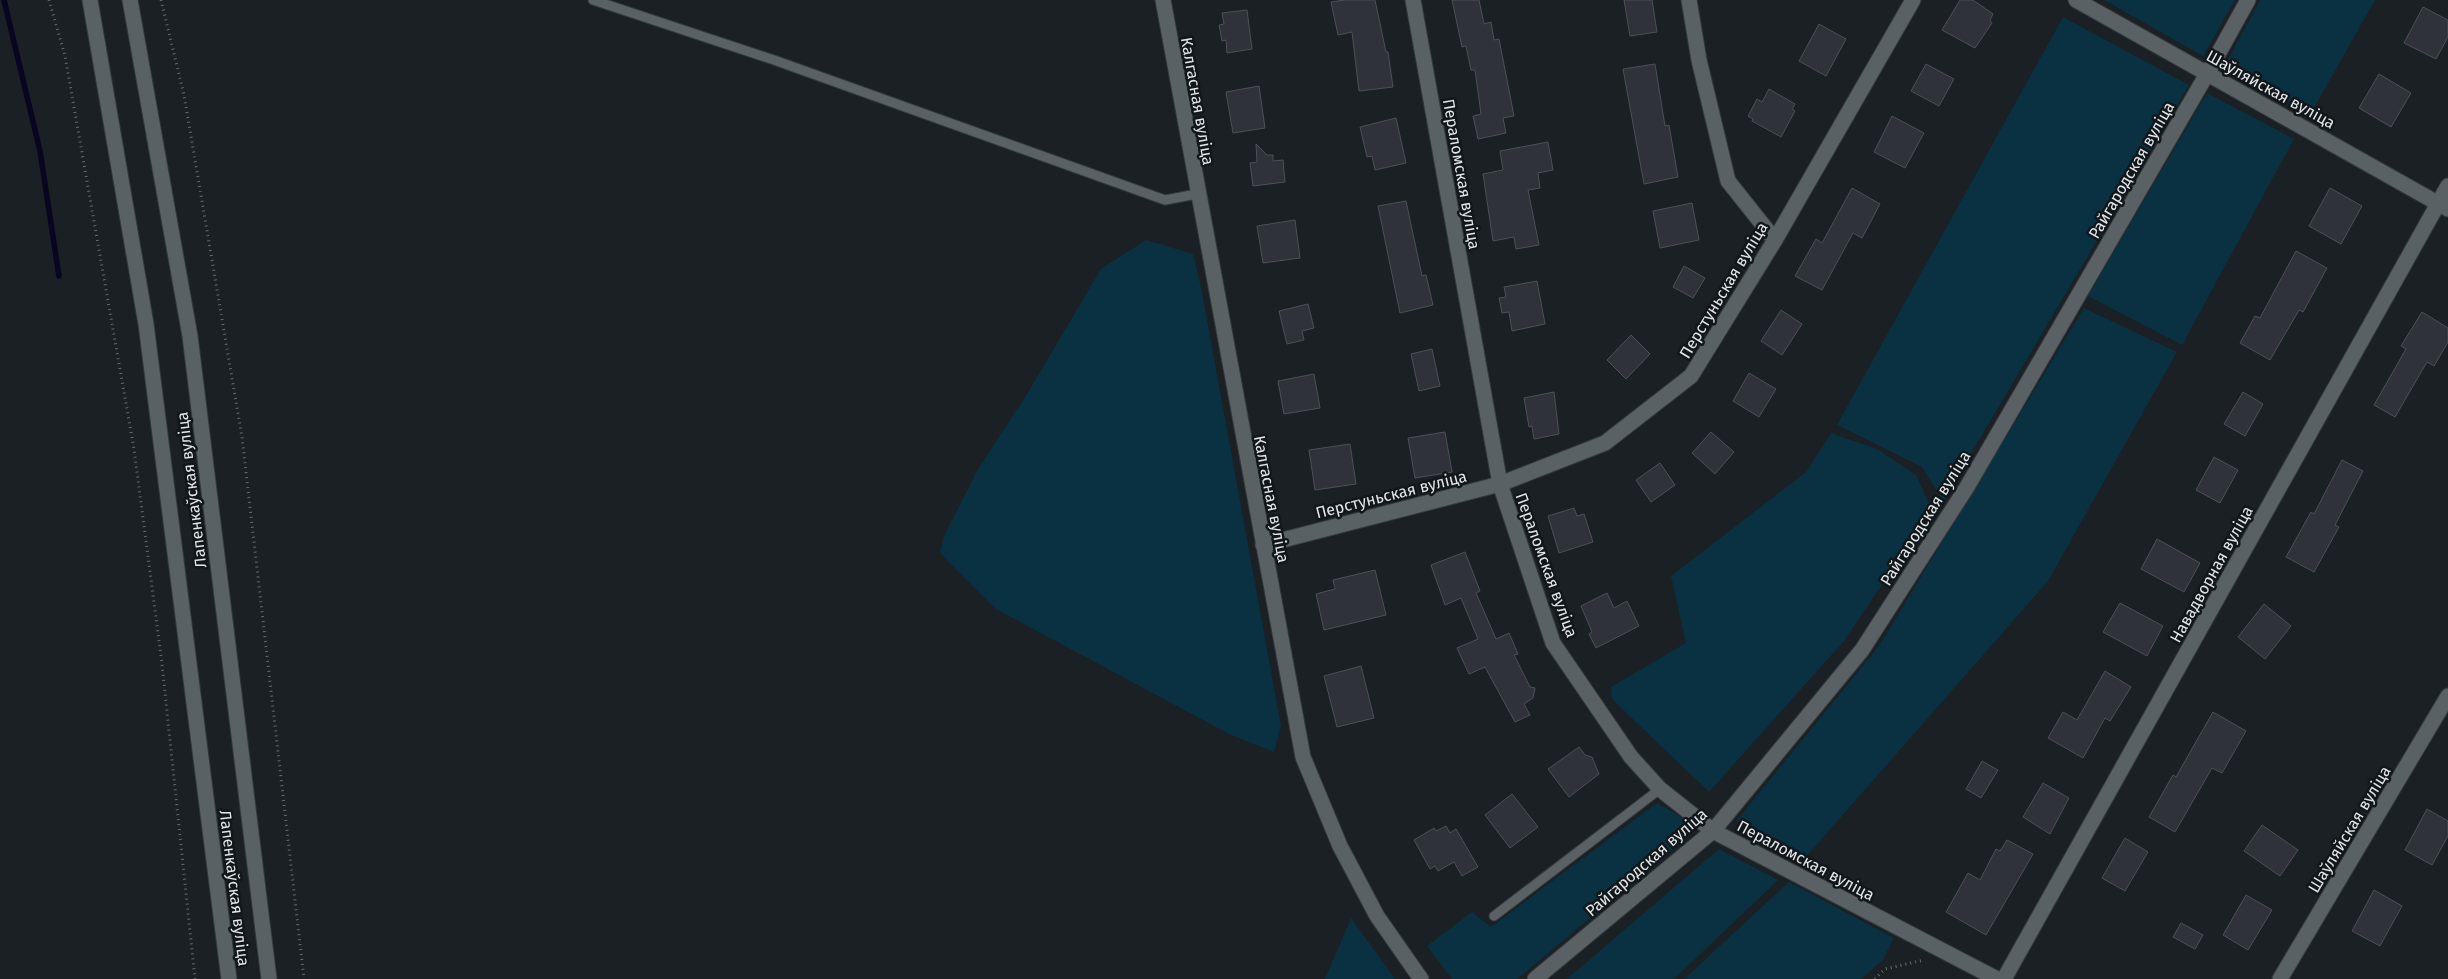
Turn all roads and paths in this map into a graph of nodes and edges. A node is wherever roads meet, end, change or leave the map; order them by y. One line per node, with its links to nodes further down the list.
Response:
1 (49, 0): 24 (path)
2 (90, 0): 25 (street, Лапенкаўская вуліца)
3 (130, 0): 26 (street, Лапенкаўская вуліца)
4 (161, 0): 27 (path)
5 (594, 0): 14 (lane)
6 (1163, 0): 14 (street, Калгасная вуліца)
7 (1413, 0): 17 (street, Пераломская вуліца)
8 (1689, 0): 16 (street)
9 (1913, 0): 16 (street, Перстуньская вуліца)
10 (2076, 0): 12 (street, Шаўляйская вуліца)
11 (2248, 0): 12 (street, Райгародская вуліца)
12 (2207, 74): 15 (street, Шаўляйская вуліца); 21 (street, Райгародская вуліца)
13 (2448, 186): 15 (street, Навадворная вуліца)
14 (1197, 194): 18 (street, Калгасная вуліца)
15 (2443, 206): 32 (street, Навадворная вуліца)
16 (1775, 240): 17 (street, Перстуньская вуліца)
17 (1500, 484): 18 (street, Перстуньская вуліца); 20 (street, Пераломская вуліца)
18 (1263, 545): 28 (street, Калгасная вуліца)
19 (2448, 696): 33 (street, Шаўляйская вуліца)
20 (1660, 788): 21 (street, Пераломская вуліца); 22 (lane)
21 (1713, 831): 23 (street, Пераломская вуліца); 29 (street, Райгародская вуліца)
22 (1494, 916)
23 (1949, 954): 30 (path); 31 (street, Пераломская вуліца)
24 (195, 979)
25 (229, 979)
26 (269, 979)
27 (304, 979)
28 (1420, 979)
29 (1535, 979)
30 (1875, 979)
31 (1997, 979)
32 (2004, 979)
33 (2280, 979)

